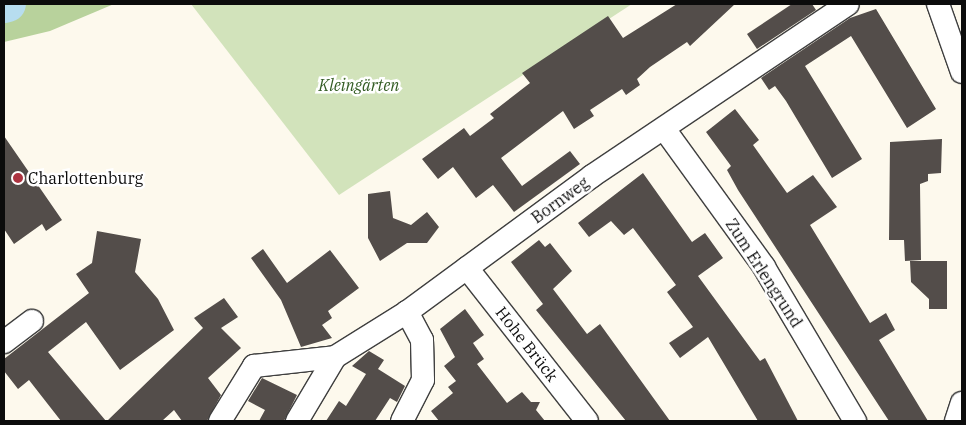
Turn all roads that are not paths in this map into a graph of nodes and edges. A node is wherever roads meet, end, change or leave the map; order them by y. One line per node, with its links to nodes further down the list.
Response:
1 (848, 4): 4 (street, Bornweg)
2 (938, 4): 3 (street)
3 (962, 72)
4 (665, 130): 5 (street, Bornweg); 15 (street, Zum Erlengrund)
5 (467, 268): 6 (street, Bornweg); 14 (street, Hohe Brück)
6 (407, 312): 9 (street, Bornweg); 13 (street)
7 (32, 322): 8 (street)
8 (4, 342)
9 (335, 357): 11 (street); 12 (street, Bornweg)
10 (962, 403): 16 (street)
11 (220, 421)
12 (296, 421)
13 (402, 421)
14 (587, 421)
15 (855, 421)
16 (956, 421)

